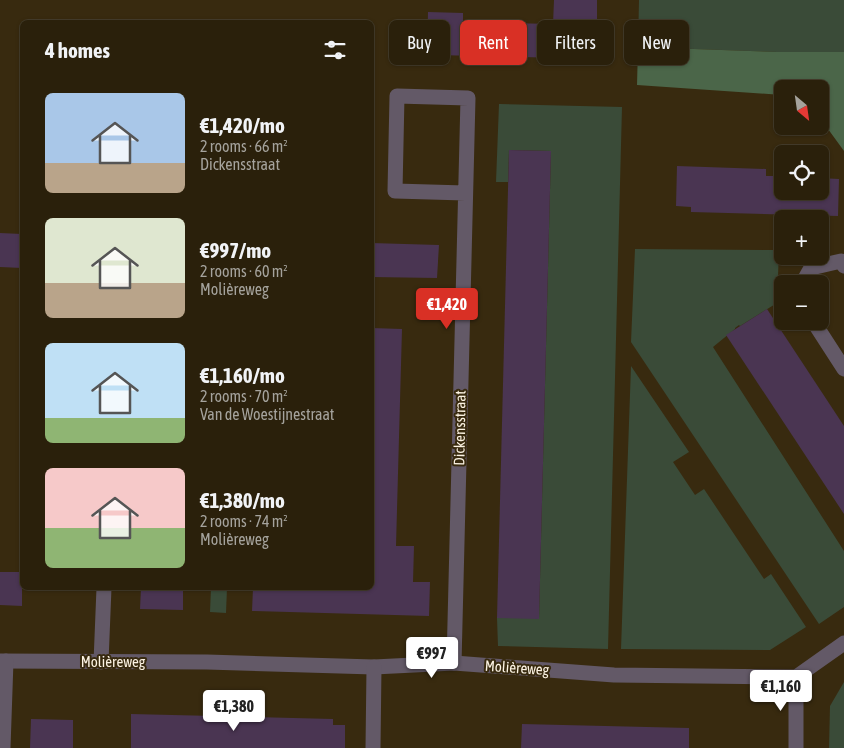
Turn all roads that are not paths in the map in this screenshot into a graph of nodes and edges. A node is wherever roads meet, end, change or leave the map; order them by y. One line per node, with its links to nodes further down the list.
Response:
1 (465, 193): 1 (street, Dickensstraat); 10 (street, Dickensstraat)
2 (844, 266): 3 (street)
3 (807, 275)
4 (819, 330): 5 (street)
5 (844, 369)
6 (104, 590): 9 (street)
7 (844, 644): 12 (street)
8 (3, 661): 9 (street, Molièreweg); 13 (street)
9 (101, 662): 11 (street, Molièreweg)
10 (454, 663): 11 (street, Molièreweg); 12 (street, Molièreweg)
11 (374, 667): 14 (street)
12 (796, 677): 15 (street)
13 (3, 748)
14 (373, 748)
15 (796, 748)

